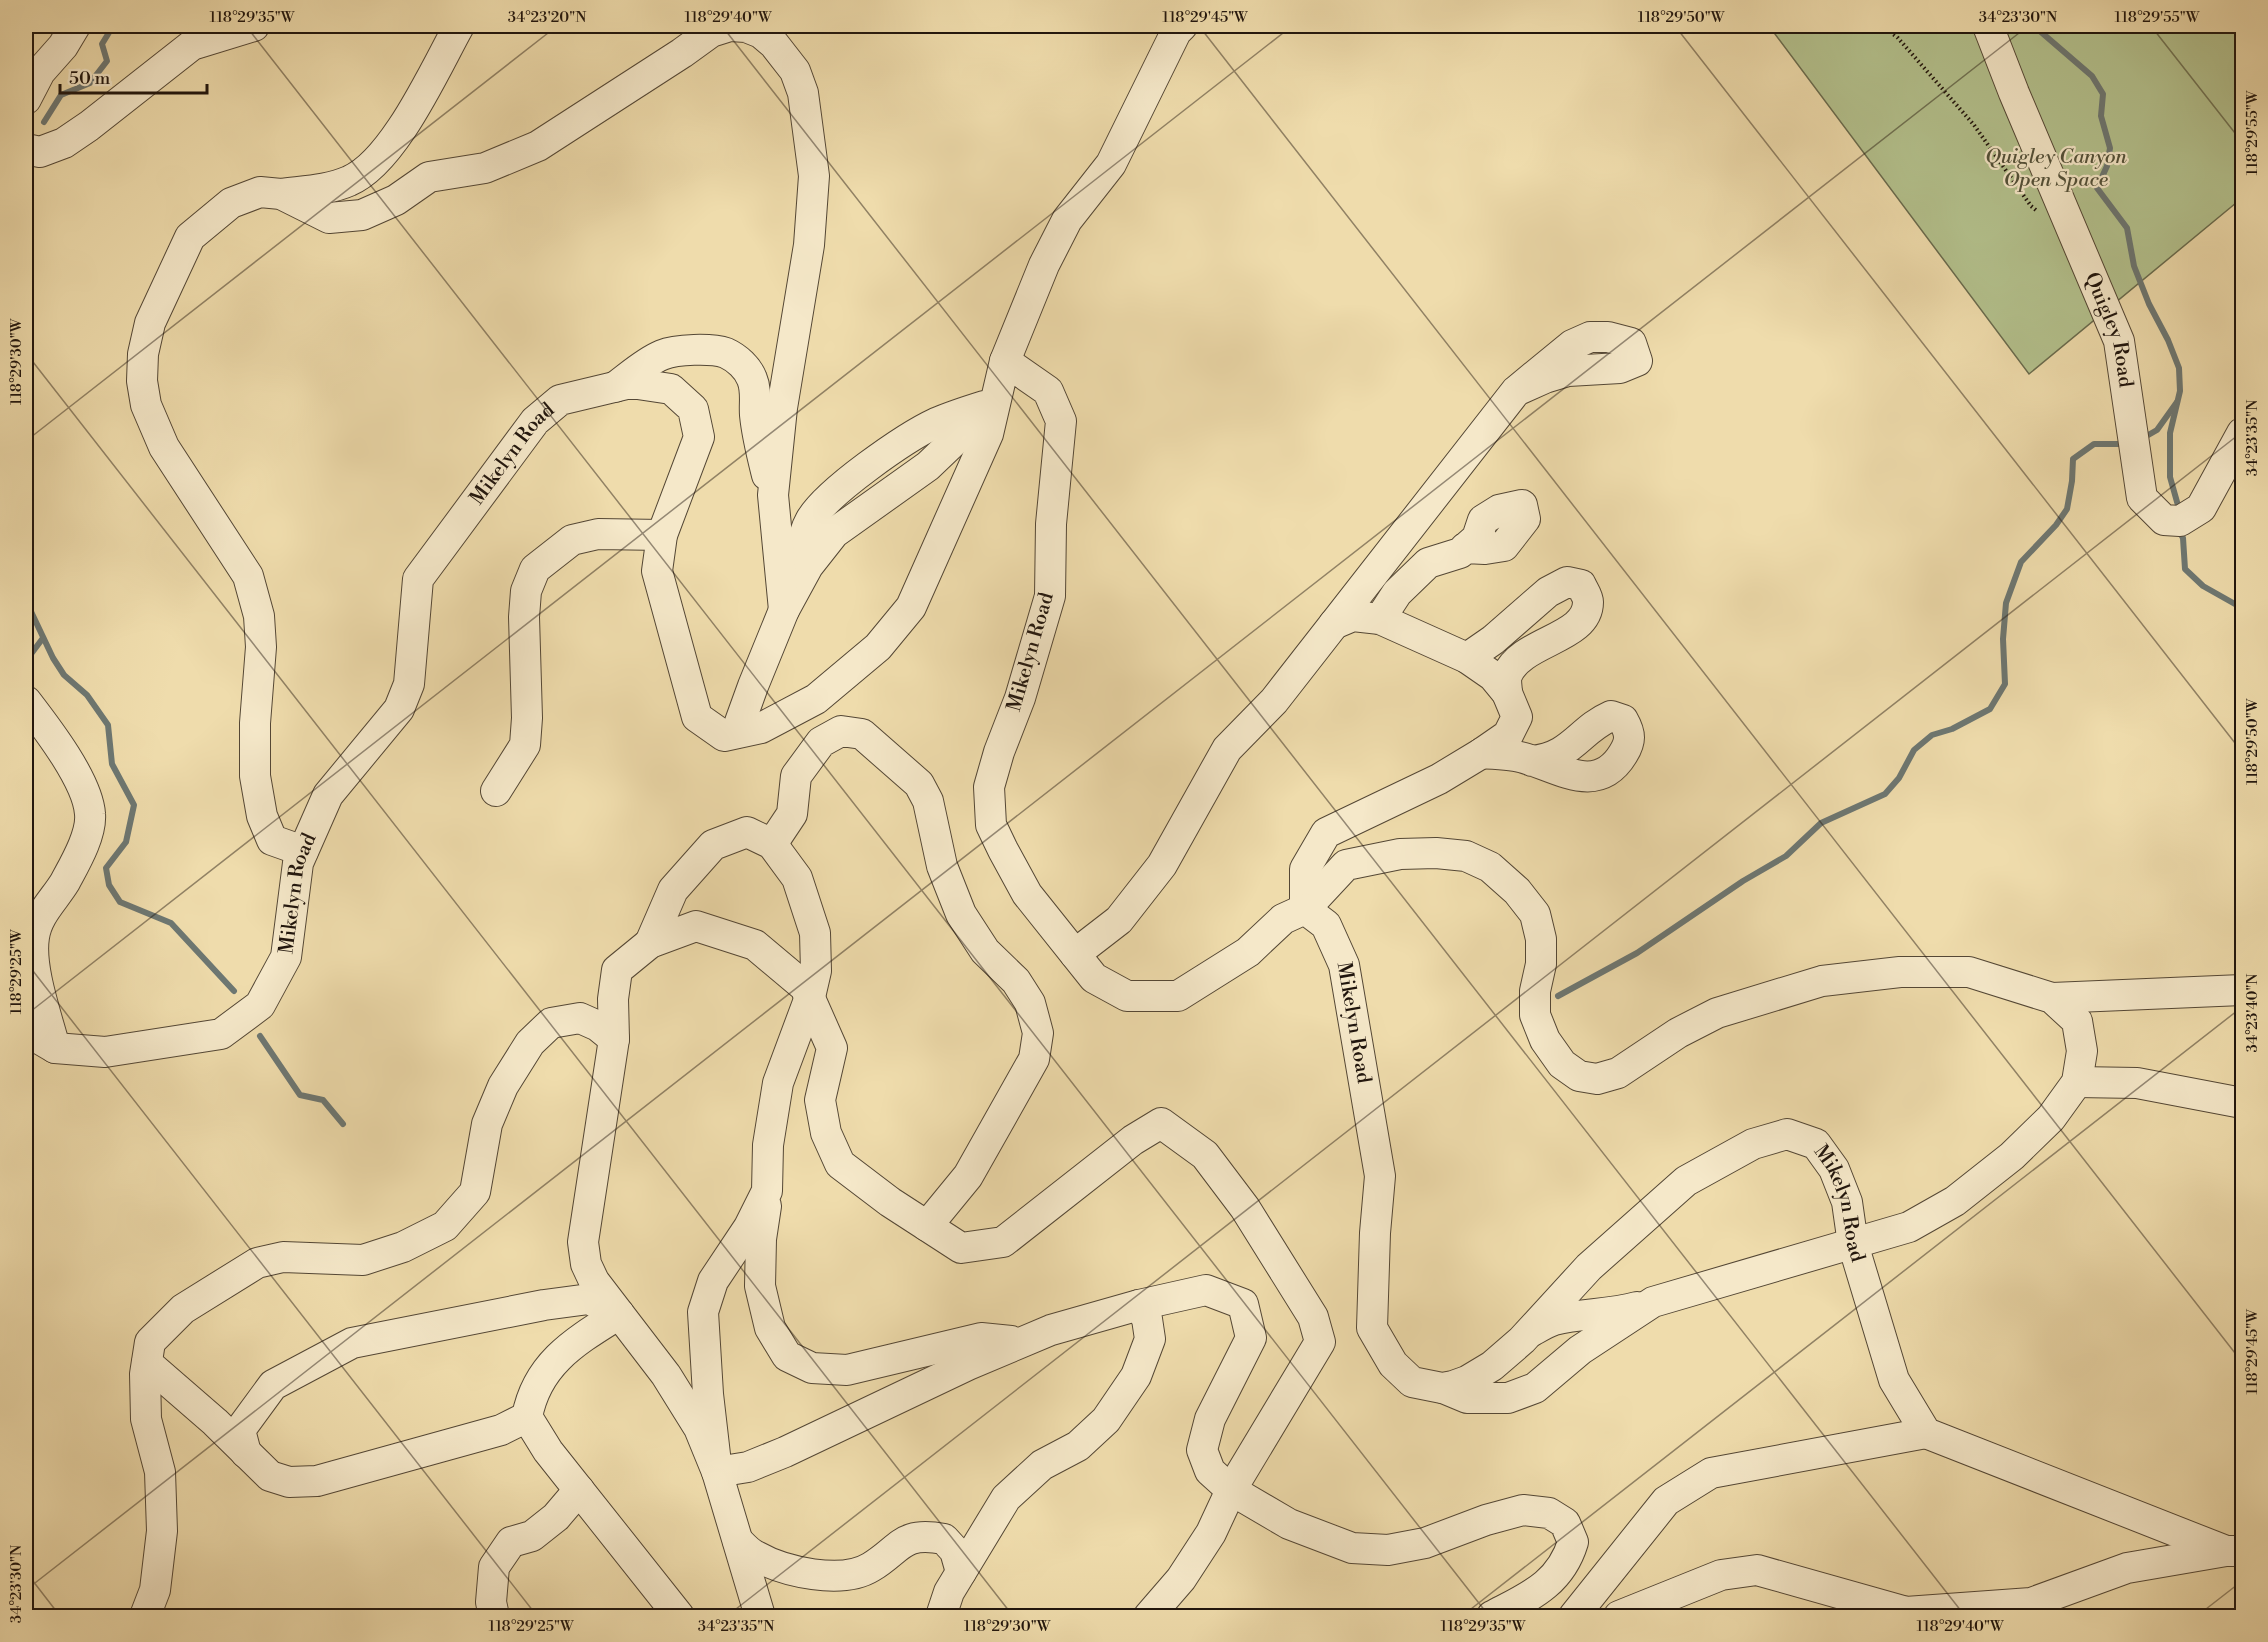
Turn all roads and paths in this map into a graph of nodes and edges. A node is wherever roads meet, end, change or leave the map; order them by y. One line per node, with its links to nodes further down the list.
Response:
1 (75, 26): 7 (street)
2 (254, 26): 8 (street)
3 (459, 26): 9 (street)
4 (1182, 26): 11 (street)
5 (1882, 26): 10 (path)
6 (1988, 26): 15 (street, Quigley Road)
7 (26, 99)
8 (26, 149)
9 (281, 194): 16 (street); 30 (street)
10 (2039, 213)
11 (1005, 362): 14 (street, Mikelyn Road); 33 (street, Mikelyn Road)
12 (615, 387): 16 (street); 17 (street, Mikelyn Road); 30 (street, Mikelyn Road)
13 (1516, 391): 21 (street)
14 (996, 402): 19 (street); 25 (street, Mikelyn Road)
15 (2242, 433)
16 (773, 495): 19 (street)
17 (662, 535): 25 (street, Mikelyn Road); 28 (street)
18 (1465, 548): 20 (street)
19 (784, 610): 25 (street)
20 (1380, 619): 21 (street); 22 (street)
21 (1334, 624): 33 (street)
22 (1467, 658): 23 (street); 23 (street)
23 (1507, 693): 26 (street)
24 (26, 700): 39 (street)
25 (736, 733)
26 (1482, 753): 27 (street); 31 (street)
27 (1532, 761)
28 (496, 791)
29 (772, 844): 32 (street); 35 (street); 43 (street)
30 (303, 851): 39 (street, Mikelyn Road)
31 (1305, 909): 33 (street, Mikelyn Road); 36 (street); 51 (street, Mikelyn Road)
32 (650, 943): 35 (street); 38 (street)
33 (1075, 954)
34 (2242, 990): 36 (street)
35 (810, 997): 42 (street); 43 (street)
36 (2052, 998): 40 (street)
37 (26, 1031): 39 (street, Mikelyn Road)
38 (614, 1039): 47 (street); 50 (street)
39 (55, 1048)
40 (2077, 1082): 41 (street); 44 (street)
41 (2242, 1103)
42 (767, 1191): 49 (street); 55 (street)
43 (927, 1226): 57 (street)
44 (1853, 1244): 45 (street); 48 (street, Mikelyn Road); 53 (street, Mikelyn Road)
45 (1653, 1302): 48 (street); 51 (street)
46 (1138, 1305): 49 (street); 57 (street); 60 (street)
47 (620, 1314): 52 (street); 54 (street); 55 (street)
48 (1530, 1332): 51 (street, Mikelyn Road)
49 (1020, 1342): 55 (street)
50 (147, 1363): 54 (street); 61 (street)
51 (1442, 1388)
52 (527, 1417): 54 (street); 56 (street)
53 (1926, 1433): 59 (street); 68 (street)
54 (246, 1453)
55 (717, 1472): 58 (street)
56 (579, 1490): 62 (street); 63 (street)
57 (1231, 1490): 66 (street); 67 (street)
58 (738, 1541): 60 (street); 64 (street)
59 (2237, 1553): 69 (street)
60 (961, 1572): 65 (street)
61 (145, 1617)
62 (494, 1617)
63 (679, 1617)
64 (760, 1617)
65 (941, 1617)
66 (1149, 1617)
67 (1492, 1617)
68 (1574, 1617)
69 (1619, 1617)

